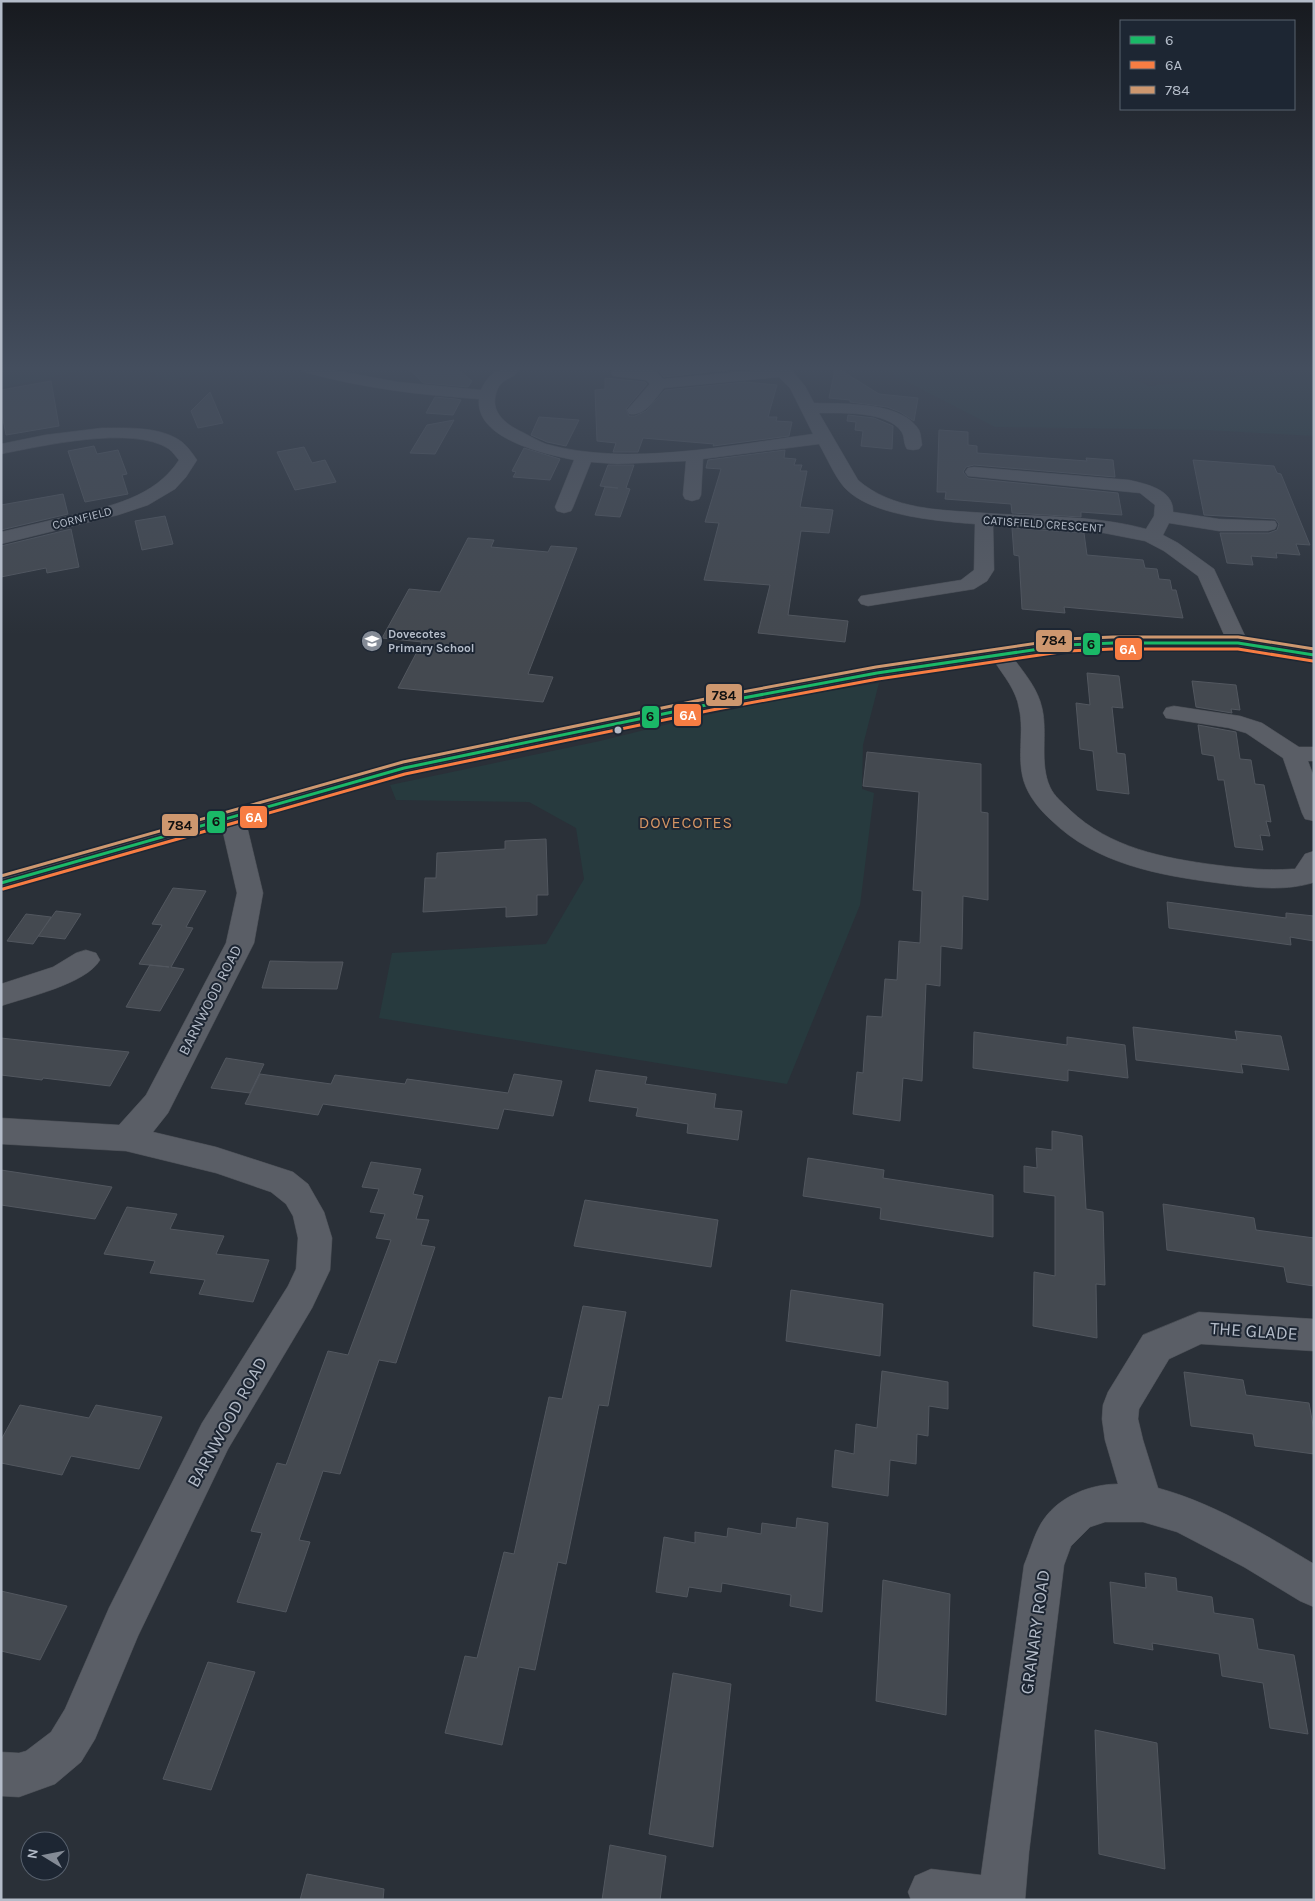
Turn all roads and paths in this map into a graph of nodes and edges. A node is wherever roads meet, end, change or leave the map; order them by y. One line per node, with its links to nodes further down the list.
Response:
1 (584, 457): 9 (street)
2 (187, 458): 14 (street, CORNFIELD)
3 (598, 458): 4 (street)
4 (642, 458)
5 (695, 458): 8 (street)
6 (836, 458): 11 (street, CATISFIELD CRESCENT)
7 (974, 472): 10 (street)
8 (692, 495)
9 (564, 507)
10 (1163, 516): 12 (street); 13 (street)
11 (984, 520): 13 (street, CATISFIELD CRESCENT); 15 (street)
12 (1268, 525)
13 (1152, 537): 16 (street, CATISFIELD CRESCENT)
14 (1, 538)
15 (868, 600)
16 (1238, 642): 17 (street); 18 (street)
17 (1000, 654): 22 (street); 23 (street)
18 (1314, 655)
19 (1174, 712): 20 (street)
20 (1304, 754): 21 (street)
21 (1314, 812)
22 (232, 817): 24 (street); 28 (street, BARNWOOD ROAD)
23 (1310, 873)
24 (1, 883)
25 (86, 960): 26 (street)
26 (1, 996)
27 (3, 1133): 28 (street, BARNWOOD ROAD)
28 (126, 1138): 32 (street, BARNWOOD ROAD)
29 (1314, 1335): 30 (street, THE GLADE)
30 (1143, 1503): 31 (street, GRANARY ROAD); 35 (street, GRANARY ROAD)
31 (1314, 1587)
32 (1, 1774)
33 (931, 1892): 34 (street)
34 (996, 1900)
35 (1002, 1900)

